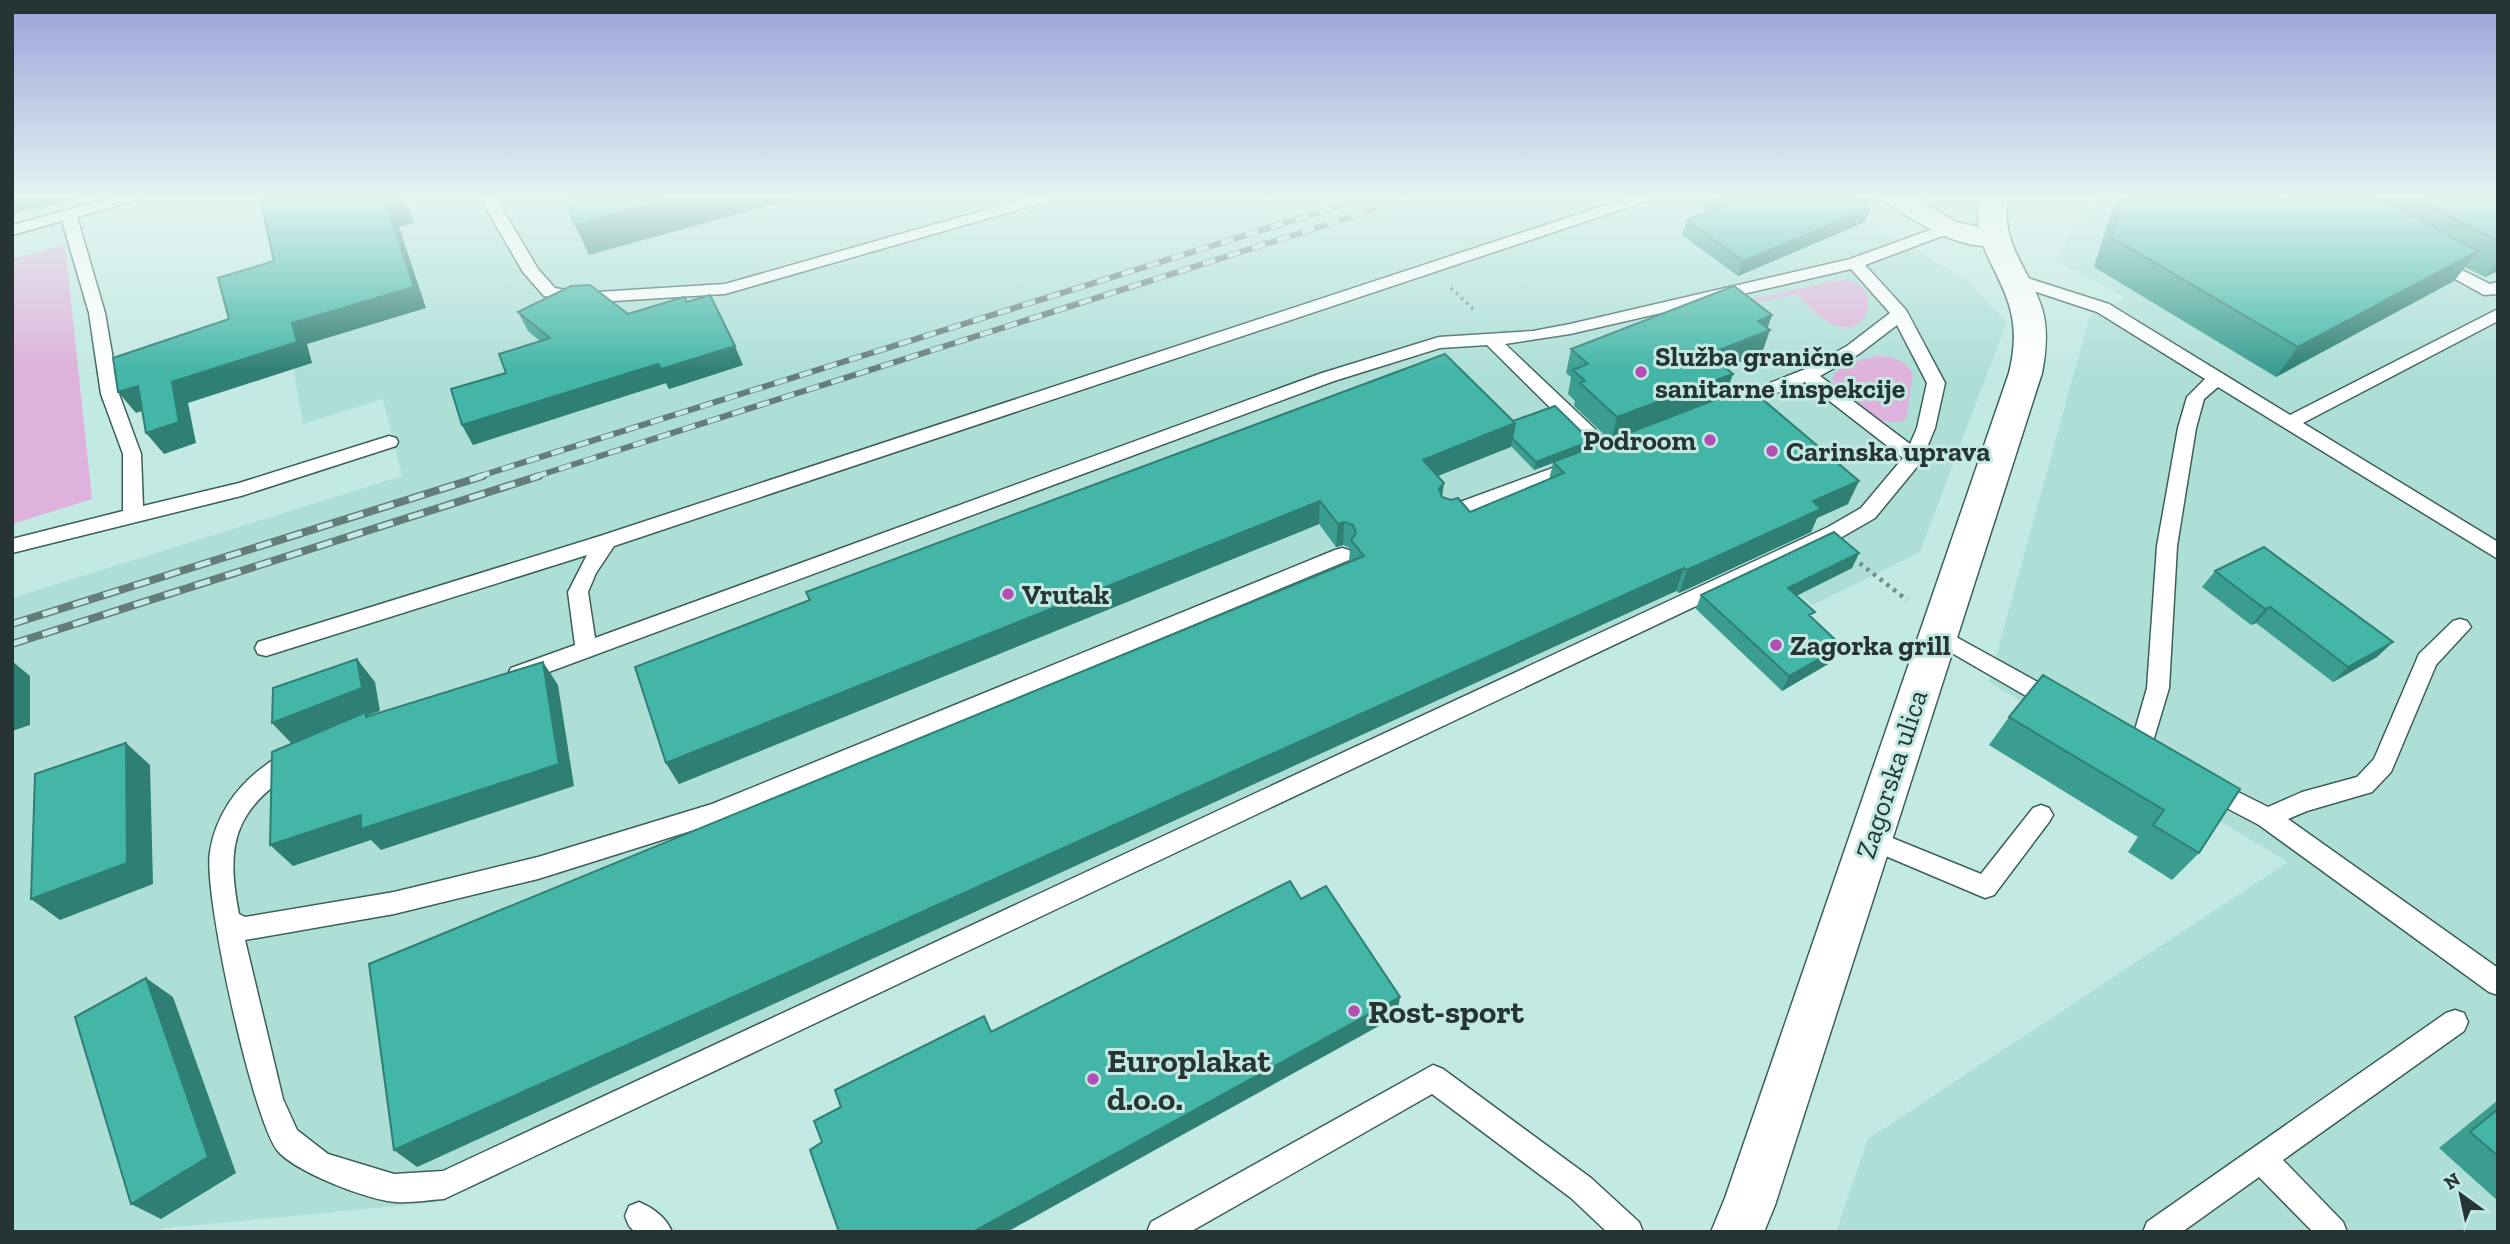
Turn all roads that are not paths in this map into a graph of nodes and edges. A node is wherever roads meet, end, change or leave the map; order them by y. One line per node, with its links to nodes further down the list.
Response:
1 (80, 256): 21 (lane)
2 (522, 256): 3 (lane)
3 (845, 256)
4 (1468, 256): 22 (lane)
5 (1874, 256): 8 (lane)
6 (2003, 256): 9 (street, Zagorska ulica)
7 (2427, 256): 10 (lane)
8 (1855, 263): 11 (lane); 13 (lane)
9 (2015, 279): 15 (lane); 27 (street, Zagorska ulica)
10 (2498, 286)
11 (1900, 314): 14 (lane); 19 (lane)
12 (2498, 314): 17 (lane)
13 (1491, 338): 20 (lane); 29 (lane)
14 (1807, 374): 16 (lane); 19 (lane)
15 (2218, 377): 17 (lane); 34 (lane)
16 (1708, 414)
17 (2291, 422): 24 (lane)
18 (389, 442): 21 (lane)
19 (1914, 457): 40 (lane)
20 (1448, 514)
21 (133, 515): 23 (lane)
22 (607, 541): 28 (lane); 29 (lane)
23 (12, 546)
24 (2498, 552)
25 (1342, 555): 40 (lane)
26 (2460, 626): 38 (lane)
27 (1938, 635): 31 (lane); 39 (street, Zagorska ulica)
28 (266, 648)
29 (586, 651): 30 (lane)
30 (495, 682)
31 (2072, 712)
32 (2118, 738): 34 (lane)
33 (311, 751): 40 (lane)
34 (2140, 751): 35 (lane)
35 (2163, 764)
36 (2186, 776): 38 (lane)
37 (2041, 815): 39 (lane)
38 (2267, 818): 41 (lane)
39 (1870, 839): 46 (street, Zagorska ulica)
40 (228, 921)
41 (2498, 983)
42 (2455, 1022): 43 (lane)
43 (2260, 1158): 47 (lane); 48 (lane)
44 (1161, 1232): 45 (lane)
45 (1629, 1232)
46 (1737, 1232)
47 (2157, 1232)
48 (2333, 1232)

